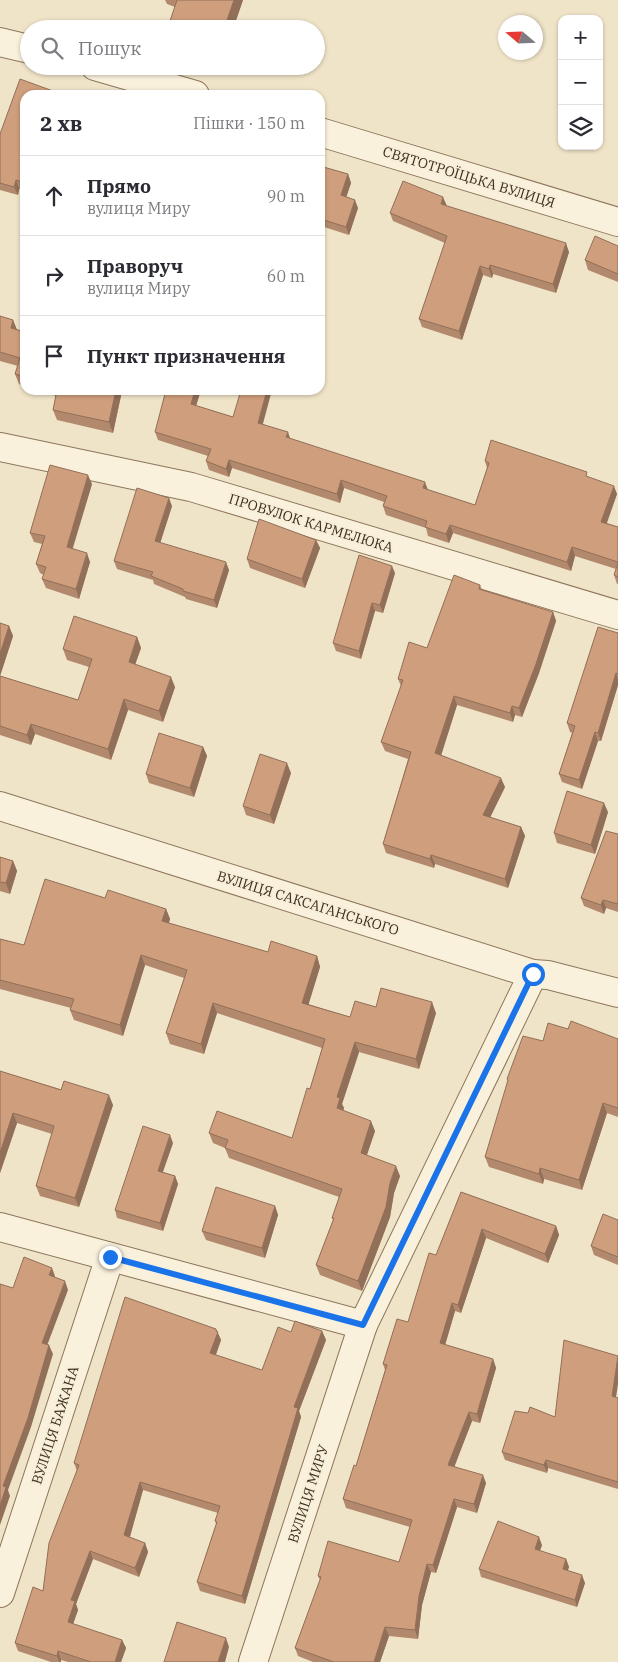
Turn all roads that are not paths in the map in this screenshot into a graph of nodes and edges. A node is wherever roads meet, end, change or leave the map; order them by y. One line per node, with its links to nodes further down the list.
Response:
1 (0, 42): 2 (street)
2 (20, 47)
3 (126, 75): 4 (street)
4 (178, 90)
5 (325, 134): 6 (street, СВЯТОТРОЇЦЬКА ВУЛИЦЯ)
6 (618, 222)
7 (0, 447): 8 (street, ПРОВУЛОК КАРМЕЛЮКА)
8 (618, 615)
9 (0, 806): 10 (street, ВУЛИЦЯ САКСАГАНСЬКОГО)
10 (533, 974): 11 (street, ВУЛИЦЯ САКСАГАНСЬКОГО); 14 (street, ВУЛИЦЯ МИРУ)
11 (618, 994)
12 (0, 1227): 13 (street)
13 (110, 1257): 14 (street); 15 (street, ВУЛИЦЯ БАЖАНА)
14 (363, 1325): 16 (street, ВУЛИЦЯ МИРУ)
15 (0, 1593)
16 (253, 1662)

